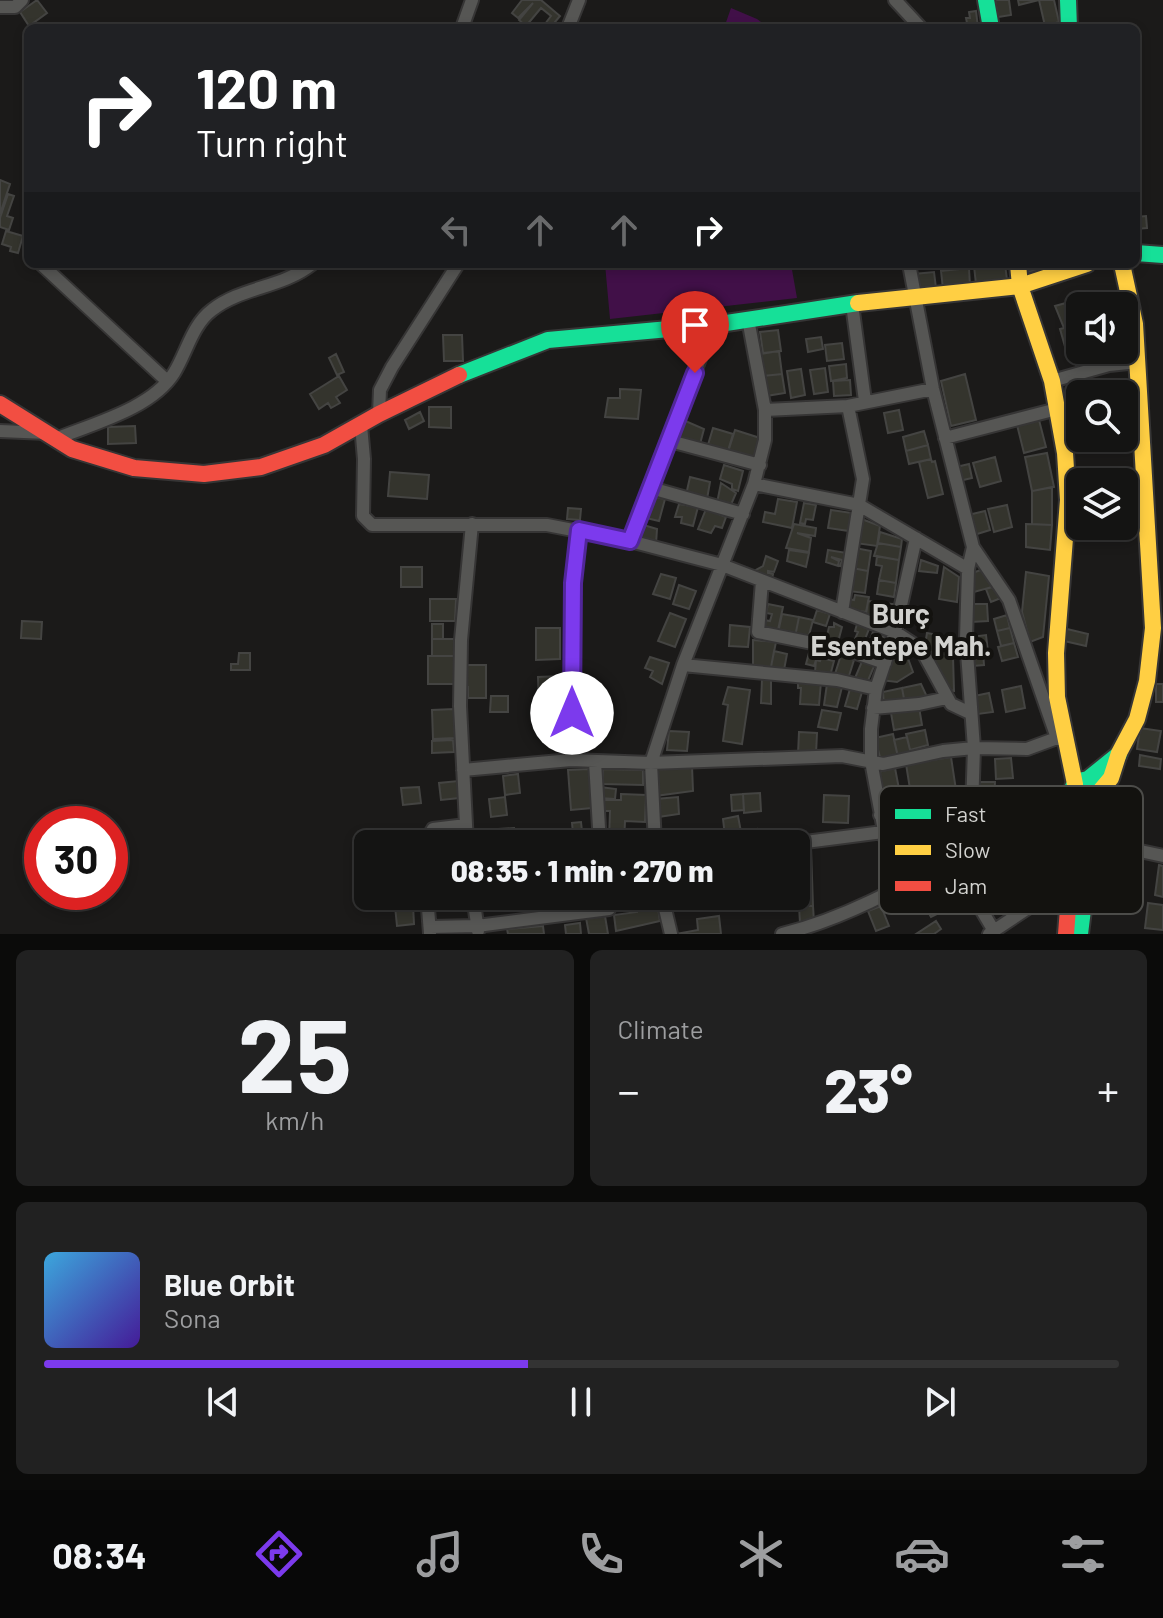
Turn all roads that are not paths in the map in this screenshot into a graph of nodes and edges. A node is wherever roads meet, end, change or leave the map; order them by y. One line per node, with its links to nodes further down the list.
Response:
1 (22, 0): 7 (street)
2 (472, 0): 8 (street)
3 (579, 0): 9 (street)
4 (895, 0): 10 (street)
5 (986, 0): 11 (street)
6 (1068, 0): 12 (street)
7 (0, 7)
8 (463, 24)
9 (570, 24)
10 (918, 24)
11 (990, 24)
12 (1069, 24)
13 (1140, 253): 14 (street)
14 (1163, 255)
15 (45, 268): 30 (street)
16 (307, 268): 30 (street)
17 (455, 268): 38 (street)
18 (910, 268): 24 (street)
19 (1018, 268): 22 (street)
20 (1075, 268): 22 (street)
21 (1123, 268): 23 (street)
22 (1020, 286): 24 (street); 31 (street)
23 (1128, 292)
24 (915, 297): 25 (street); 32 (street)
25 (852, 304): 26 (street); 33 (street)
26 (748, 319): 27 (street); 37 (street)
27 (713, 325): 38 (street); 43 (street)
28 (1138, 362): 74 (street)
29 (1119, 364): 31 (street)
30 (167, 381): 41 (street)
31 (1052, 381): 36 (street)
32 (933, 389): 33 (street); 42 (street)
33 (865, 401): 35 (street)
34 (0, 404): 41 (street)
35 (848, 406): 37 (street); 47 (street)
36 (1057, 409): 42 (street); 65 (street)
37 (765, 410): 44 (street)
38 (379, 414): 39 (street)
39 (361, 425): 41 (street); 49 (street)
40 (0, 431): 41 (street)
41 (54, 436)
42 (945, 438): 53 (street)
43 (670, 441): 44 (street); 46 (street)
44 (760, 465): 45 (street)
45 (754, 484): 47 (street); 48 (street)
46 (651, 488): 48 (street); 52 (street)
47 (859, 505): 51 (street); 57 (street)
48 (743, 514): 54 (street)
49 (472, 524): 50 (street); 71 (street)
50 (579, 530): 52 (street); 67 (street)
51 (916, 538): 55 (street); 58 (street)
52 (630, 541): 54 (street)
53 (973, 547): 55 (street); 65 (street)
54 (722, 565): 56 (street); 60 (street)
55 (968, 569): 64 (street)
56 (762, 581): 57 (street); 59 (street)
57 (842, 612): 58 (street)
58 (895, 632): 59 (street); 62 (street)
59 (885, 663): 61 (street)
60 (683, 665): 61 (street); 70 (street)
61 (876, 689): 63 (street)
62 (947, 698): 63 (street); 64 (street)
63 (873, 708): 68 (street)
64 (970, 713): 66 (street)
65 (1061, 739): 66 (street); 73 (street)
66 (974, 748): 68 (street); 72 (street)
67 (571, 760): 69 (street); 71 (street)
68 (871, 761): 70 (street); 75 (street)
69 (595, 762): 70 (street); 79 (street)
70 (651, 763): 80 (street)
71 (463, 770): 76 (street)
72 (973, 786)
73 (1088, 786)
74 (1098, 786)
75 (879, 809)
76 (466, 825): 77 (street); 78 (street)
77 (432, 830)
78 (466, 830)
79 (599, 830)
80 (654, 830)
81 (879, 833): 82 (street)
82 (810, 841)
83 (1143, 852): 84 (street)
84 (1163, 856)
85 (879, 897): 98 (street)
86 (428, 910): 95 (street)
87 (475, 910): 94 (street)
88 (603, 910): 94 (street)
89 (665, 910): 97 (street)
90 (982, 914): 96 (street)
91 (1017, 914): 96 (street)
92 (1069, 914): 99 (street)
93 (1079, 914): 100 (street)
94 (478, 930): 95 (street)
95 (430, 931)
96 (992, 932)
97 (671, 934)
98 (782, 934)
99 (1066, 934)
100 (1080, 934)

